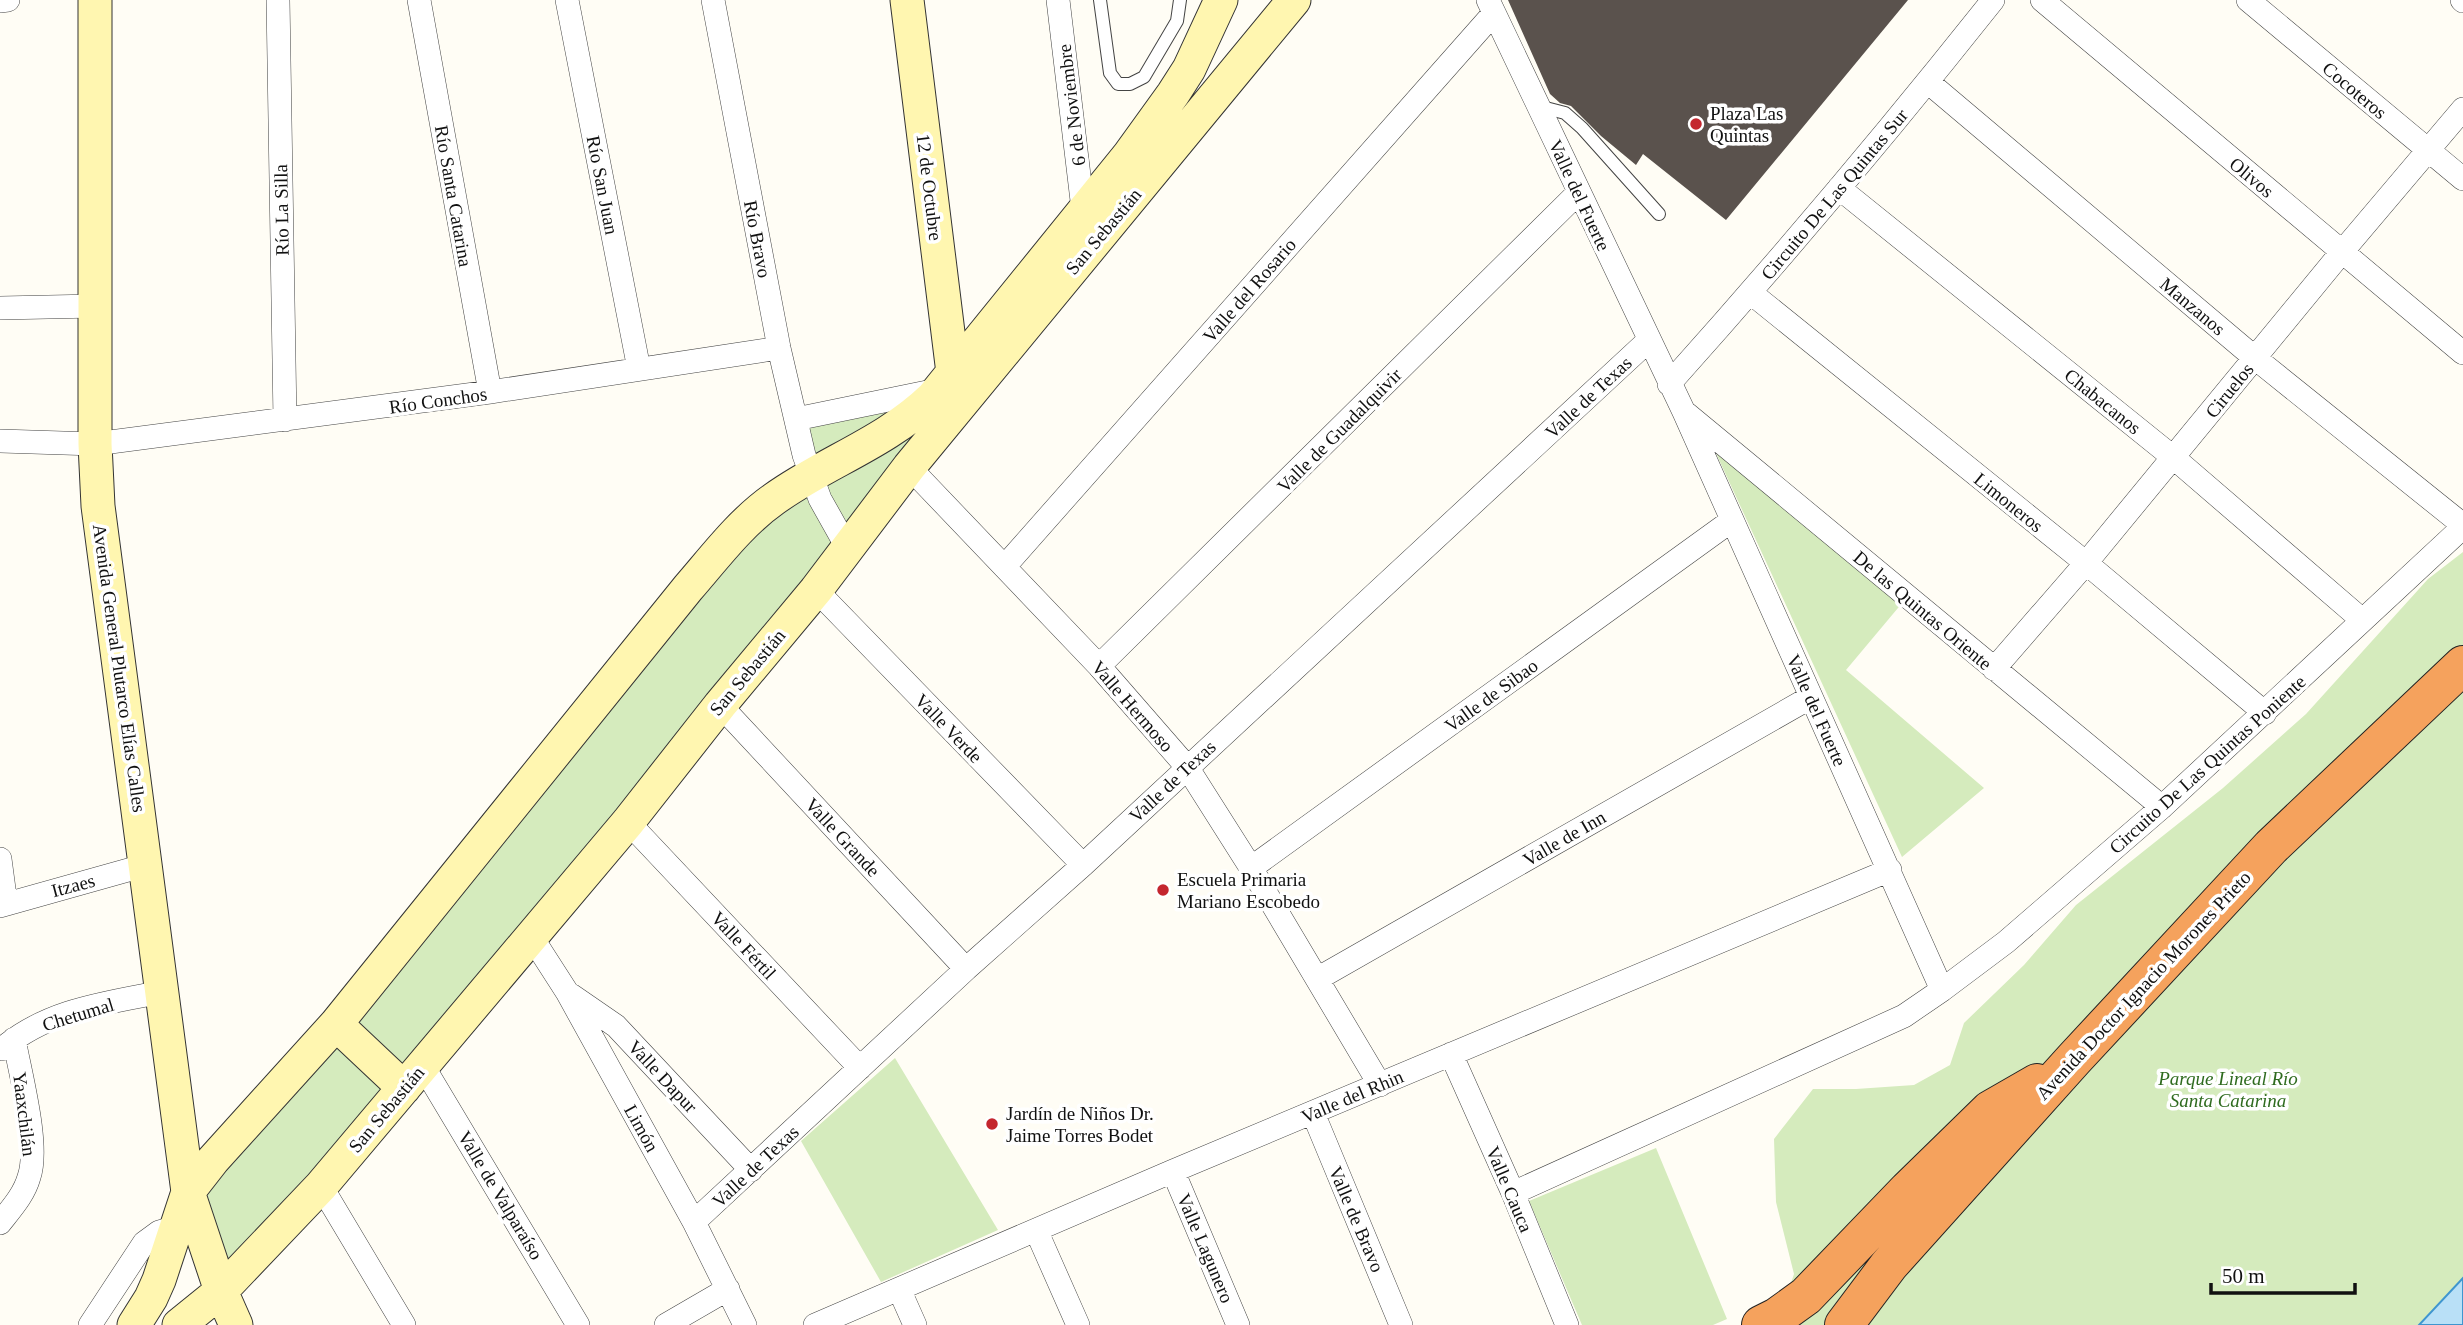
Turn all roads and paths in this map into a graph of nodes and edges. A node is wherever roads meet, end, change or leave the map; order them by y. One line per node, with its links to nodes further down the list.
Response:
1 (8, 0): 16 (street)
2 (95, 0): 29 (main road, Avenida General Plutarco Elías Calles)
3 (278, 0): 41 (street, Río La Silla)
4 (419, 0): 38 (street, Río Santa Catarina)
5 (567, 0): 35 (street, Río San Juan)
6 (713, 0): 32 (street, Río Bravo)
7 (906, 0): 36 (main road, 12 de Octubre)
8 (1058, 0): 25 (street, 6 de Noviembre)
9 (1100, 0): 10 (lane)
10 (1180, 0)
11 (1221, 0): 25 (main road, San Sebastián)
12 (1294, 0): 45 (main road, San Sebastián)
13 (1993, 0): 18 (street, Circuito De Las Quintas Sur)
14 (2042, 0): 27 (street, Olivos)
15 (2248, 0): 21 (street, Cocoteros)
16 (0, 1)
17 (1491, 6): 19 (street, Valle del Fuerte); 51 (street, Valle del Rosario)
18 (1927, 82): 23 (street, Circuito De Las Quintas Sur); 34 (street, Manzanos)
19 (1537, 106): 24 (street, Valle del Fuerte); 26 (lane)
20 (2463, 109): 21 (street, Ciruelos)
21 (2428, 152): 22 (street, Cocoteros); 27 (street, Ciruelos)
22 (2463, 179)
23 (1839, 188): 28 (street, Circuito De Las Quintas Sur); 44 (street, Chabacanos)
24 (1578, 193): 31 (street, Valle del Fuerte); 55 (street, Valle de Guadalquivir)
25 (1083, 209): 36 (main road, San Sebastián)
26 (1659, 214)
27 (2341, 253): 33 (street, Olivos); 34 (street, Ciruelos)
28 (1751, 293): 37 (street, Circuito De Las Quintas Sur); 50 (street, Limoneros)
29 (96, 306): 30 (street); 43 (main road, Avenida General Plutarco Elías Calles)
30 (0, 308)
31 (1649, 341): 37 (street, Valle del Fuerte); 60 (street, Valle de Texas)
32 (779, 348): 35 (street, Río Conchos); 40 (street, Río Bravo)
33 (2463, 353)
34 (2255, 358): 44 (street, Ciruelos); 48 (street, Manzanos)
35 (639, 369): 38 (street, Río Conchos)
36 (946, 382): 40 (street); 46 (main road, San Sebastián)
37 (1669, 384): 39 (street, Valle del Fuerte)
38 (490, 393): 41 (street, Río Conchos)
39 (1684, 412): 47 (street, Valle del Fuerte); 56 (street, De las Quintas Oriente)
40 (796, 419): 46 (street, Río Bravo)
41 (285, 420): 43 (street, Río Conchos)
42 (0, 441): 43 (street, Río Conchos)
43 (95, 444): 64 (main road, Avenida General Plutarco Elías Calles)
44 (2174, 458): 50 (street, Ciruelos); 53 (street, Chabacanos)
45 (909, 467): 49 (main road, San Sebastián); 51 (street, Valle Hermoso)
46 (811, 476): 49 (street, Río Bravo); 75 (main road, San Sebastián)
47 (1731, 521): 57 (street, Valle del Fuerte); 66 (street, Valle de Sibao)
48 (2463, 526): 53 (street, Circuito De Las Quintas Poniente)
49 (848, 549): 52 (main road, San Sebastián)
50 (2086, 563): 56 (street, Ciruelos); 59 (street, Limoneros)
51 (1005, 566): 55 (street, Valle Hermoso)
52 (816, 590): 58 (main road, San Sebastián); 65 (street, Valle Verde)
53 (2361, 620): 59 (street, Circuito De Las Quintas Poniente)
54 (2463, 664): 78 (highway, Avenida Doctor Ignacio Morones Prieto)
55 (1099, 666): 60 (street, Valle Hermoso)
56 (1994, 669): 61 (street, De las Quintas Oriente)
57 (1811, 698): 67 (street, Valle del Fuerte); 71 (street, Valle de Inn)
58 (720, 705): 62 (main road, San Sebastián); 70 (street, Valle Grande)
59 (2265, 713): 61 (street, Circuito De Las Quintas Poniente)
60 (1187, 767): 65 (street, Valle de Texas); 66 (street, Valle Hermoso)
61 (2162, 807): 72 (street, Circuito De Las Quintas Poniente)
62 (628, 822): 69 (main road, San Sebastián); 79 (street, Valle Fértil)
63 (0, 859): 68 (street)
64 (146, 865): 68 (street, Itzaes); 73 (main road, Avenida General Plutarco Elías Calles)
65 (1083, 865): 70 (street, Valle de Texas)
66 (1251, 868): 71 (street, Valle Hermoso)
67 (1890, 870): 72 (street, Valle del Fuerte); 77 (street, Valle del Rhin)
68 (3, 905)
69 (531, 936): 74 (street, Limón); 80 (main road, San Sebastián)
70 (966, 969): 79 (street, Valle de Texas)
71 (1317, 979): 81 (street, Valle Hermoso)
72 (1942, 990): 87 (street)
73 (162, 992): 76 (street, Chetumal); 86 (main road, Avenida General Plutarco Elías Calles)
74 (567, 992): 83 (street, Valle Dapur); 88 (street, Limón)
75 (337, 1024): 80 (main road); 86 (main road, San Sebastián)
76 (7, 1045): 89 (street, Yaaxchilán)
77 (1451, 1054): 81 (street, Valle del Rhin); 87 (street, Valle Cauca)
78 (2074, 1059): 108 (highway); 109 (highway, Avenida Doctor Ignacio Morones Prieto)
79 (860, 1069): 83 (street, Valle de Texas)
80 (413, 1077): 85 (main road, San Sebastián); 99 (street, Valle de Valparaíso)
81 (1380, 1085): 82 (street, Valle del Rhin)
82 (1313, 1114): 84 (street, Valle del Rhin); 106 (street, Valle de Bravo)
83 (751, 1170): 88 (street, Valle de Texas)
84 (1173, 1171): 91 (street, Valle del Rhin); 105 (street, Valle Lagunero)
85 (321, 1186): 94 (main road, San Sebastián); 98 (street)
86 (188, 1192): 90 (main road, San Sebastián); 94 (main road, Avenida General Plutarco Elías Calles)
87 (1513, 1193): 107 (street, Valle Cauca)
88 (694, 1222): 92 (street, Limón)
89 (0, 1223)
90 (176, 1227): 95 (street); 96 (main road, San Sebastián)
91 (1036, 1230): 93 (street, Valle del Rhin); 104 (street)
92 (728, 1289): 100 (street); 101 (street, Limón)
93 (899, 1289): 102 (street, Valle del Rhin); 103 (street)
94 (227, 1313): 97 (main road, San Sebastián)
95 (90, 1325)
96 (134, 1325)
97 (179, 1325)
98 (404, 1325)
99 (578, 1325)
100 (666, 1325)
101 (745, 1325)
102 (816, 1325)
103 (915, 1325)
104 (1078, 1325)
105 (1238, 1325)
106 (1401, 1325)
107 (1567, 1325)
108 (1761, 1325)
109 (1844, 1325)

